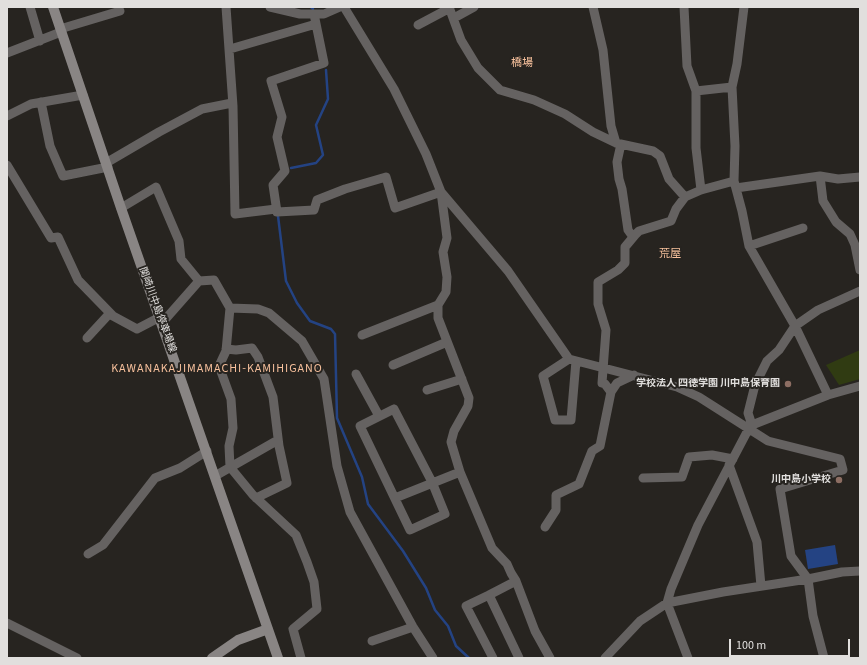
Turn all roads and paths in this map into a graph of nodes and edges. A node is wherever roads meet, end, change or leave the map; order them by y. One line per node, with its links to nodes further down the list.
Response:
1 (30, 7): 18 (street)
2 (53, 7): 17 (main road, 関崎川中島停車場線)
3 (226, 7): 19 (street)
4 (270, 7): 13 (street)
5 (340, 7): 13 (street)
6 (344, 7): 34 (street)
7 (474, 7): 14 (street)
8 (593, 7): 27 (street)
9 (684, 7): 22 (street)
10 (744, 7): 21 (street)
11 (450, 8): 14 (street); 16 (street)
12 (120, 11): 17 (street)
13 (314, 14): 15 (street)
14 (454, 18): 27 (street)
15 (316, 24): 19 (street); 37 (street)
16 (418, 25)
17 (60, 30): 18 (street); 23 (main road, 関崎川中島停車場線)
18 (40, 41): 20 (street)
19 (230, 49): 25 (street)
20 (7, 53)
21 (732, 87): 22 (street); 32 (street)
22 (696, 91): 33 (street)
23 (83, 95): 24 (street); 29 (main road, 関崎川中島停車場線)
24 (41, 102): 26 (street); 29 (street)
25 (232, 103): 29 (street); 37 (street)
26 (7, 116)
27 (618, 143): 35 (street); 39 (street)
28 (7, 165): 46 (street)
29 (107, 165): 36 (main road, 関崎川中島停車場線)
30 (820, 176): 31 (street); 32 (street); 41 (street)
31 (860, 177)
32 (735, 184): 33 (street); 40 (street)
33 (701, 190): 35 (street)
34 (441, 192): 37 (street); 44 (street); 53 (street)
35 (685, 197): 39 (street)
36 (121, 208): 42 (street); 47 (main road, 関崎川中島停車場線)
37 (276, 209)
38 (803, 228): 40 (street)
39 (633, 237): 55 (street)
40 (749, 246): 48 (street)
41 (860, 270)
42 (199, 281): 45 (street); 47 (street)
43 (860, 291): 48 (street)
44 (438, 305): 49 (street); 51 (street)
45 (230, 308): 52 (street); 84 (street)
46 (110, 313): 47 (street); 50 (street)
47 (161, 320): 66 (main road, 関崎川中島停車場線)
48 (795, 326): 62 (street); 64 (street)
49 (362, 335)
50 (87, 338)
51 (447, 342): 54 (street); 58 (street)
52 (226, 349): 65 (street); 68 (street)
53 (572, 360): 53 (street); 55 (street)
54 (392, 364)
55 (603, 368): 57 (street); 61 (street)
56 (356, 374): 63 (street)
57 (634, 375): 61 (street); 64 (street)
58 (462, 379): 60 (street); 69 (street)
59 (860, 386): 62 (street)
60 (427, 390)
61 (611, 392): 75 (street)
62 (828, 396): 64 (street)
63 (378, 416): 72 (street); 74 (street)
64 (750, 428): 67 (street); 78 (street)
65 (278, 440): 68 (street); 73 (street)
66 (206, 451): 70 (main road, 関崎川中島停車場線); 76 (street)
67 (731, 462): 71 (street); 80 (street); 82 (street)
68 (230, 467): 70 (street); 73 (street)
69 (460, 472): 72 (street); 79 (street)
70 (215, 476): 85 (main road, 関崎川中島停車場線)
71 (643, 478)
72 (432, 482): 74 (street); 74 (street)
73 (256, 498): 90 (street)
74 (395, 498)
75 (545, 527)
76 (88, 554)
77 (860, 572): 78 (street)
78 (808, 579): 80 (street); 97 (street)
79 (516, 581): 81 (street); 94 (street)
80 (761, 586): 82 (street)
81 (489, 595): 92 (street); 93 (street)
82 (668, 603): 95 (street); 96 (street)
83 (7, 623): 87 (street)
84 (413, 627): 86 (street); 91 (street)
85 (268, 629): 88 (main road); 89 (main road, 関崎川中島停車場線)
86 (372, 641)
87 (76, 658)
88 (212, 658)
89 (278, 658)
90 (301, 658)
91 (433, 658)
92 (493, 658)
93 (519, 658)
94 (550, 658)
95 (605, 658)
96 (688, 658)
97 (824, 658)

